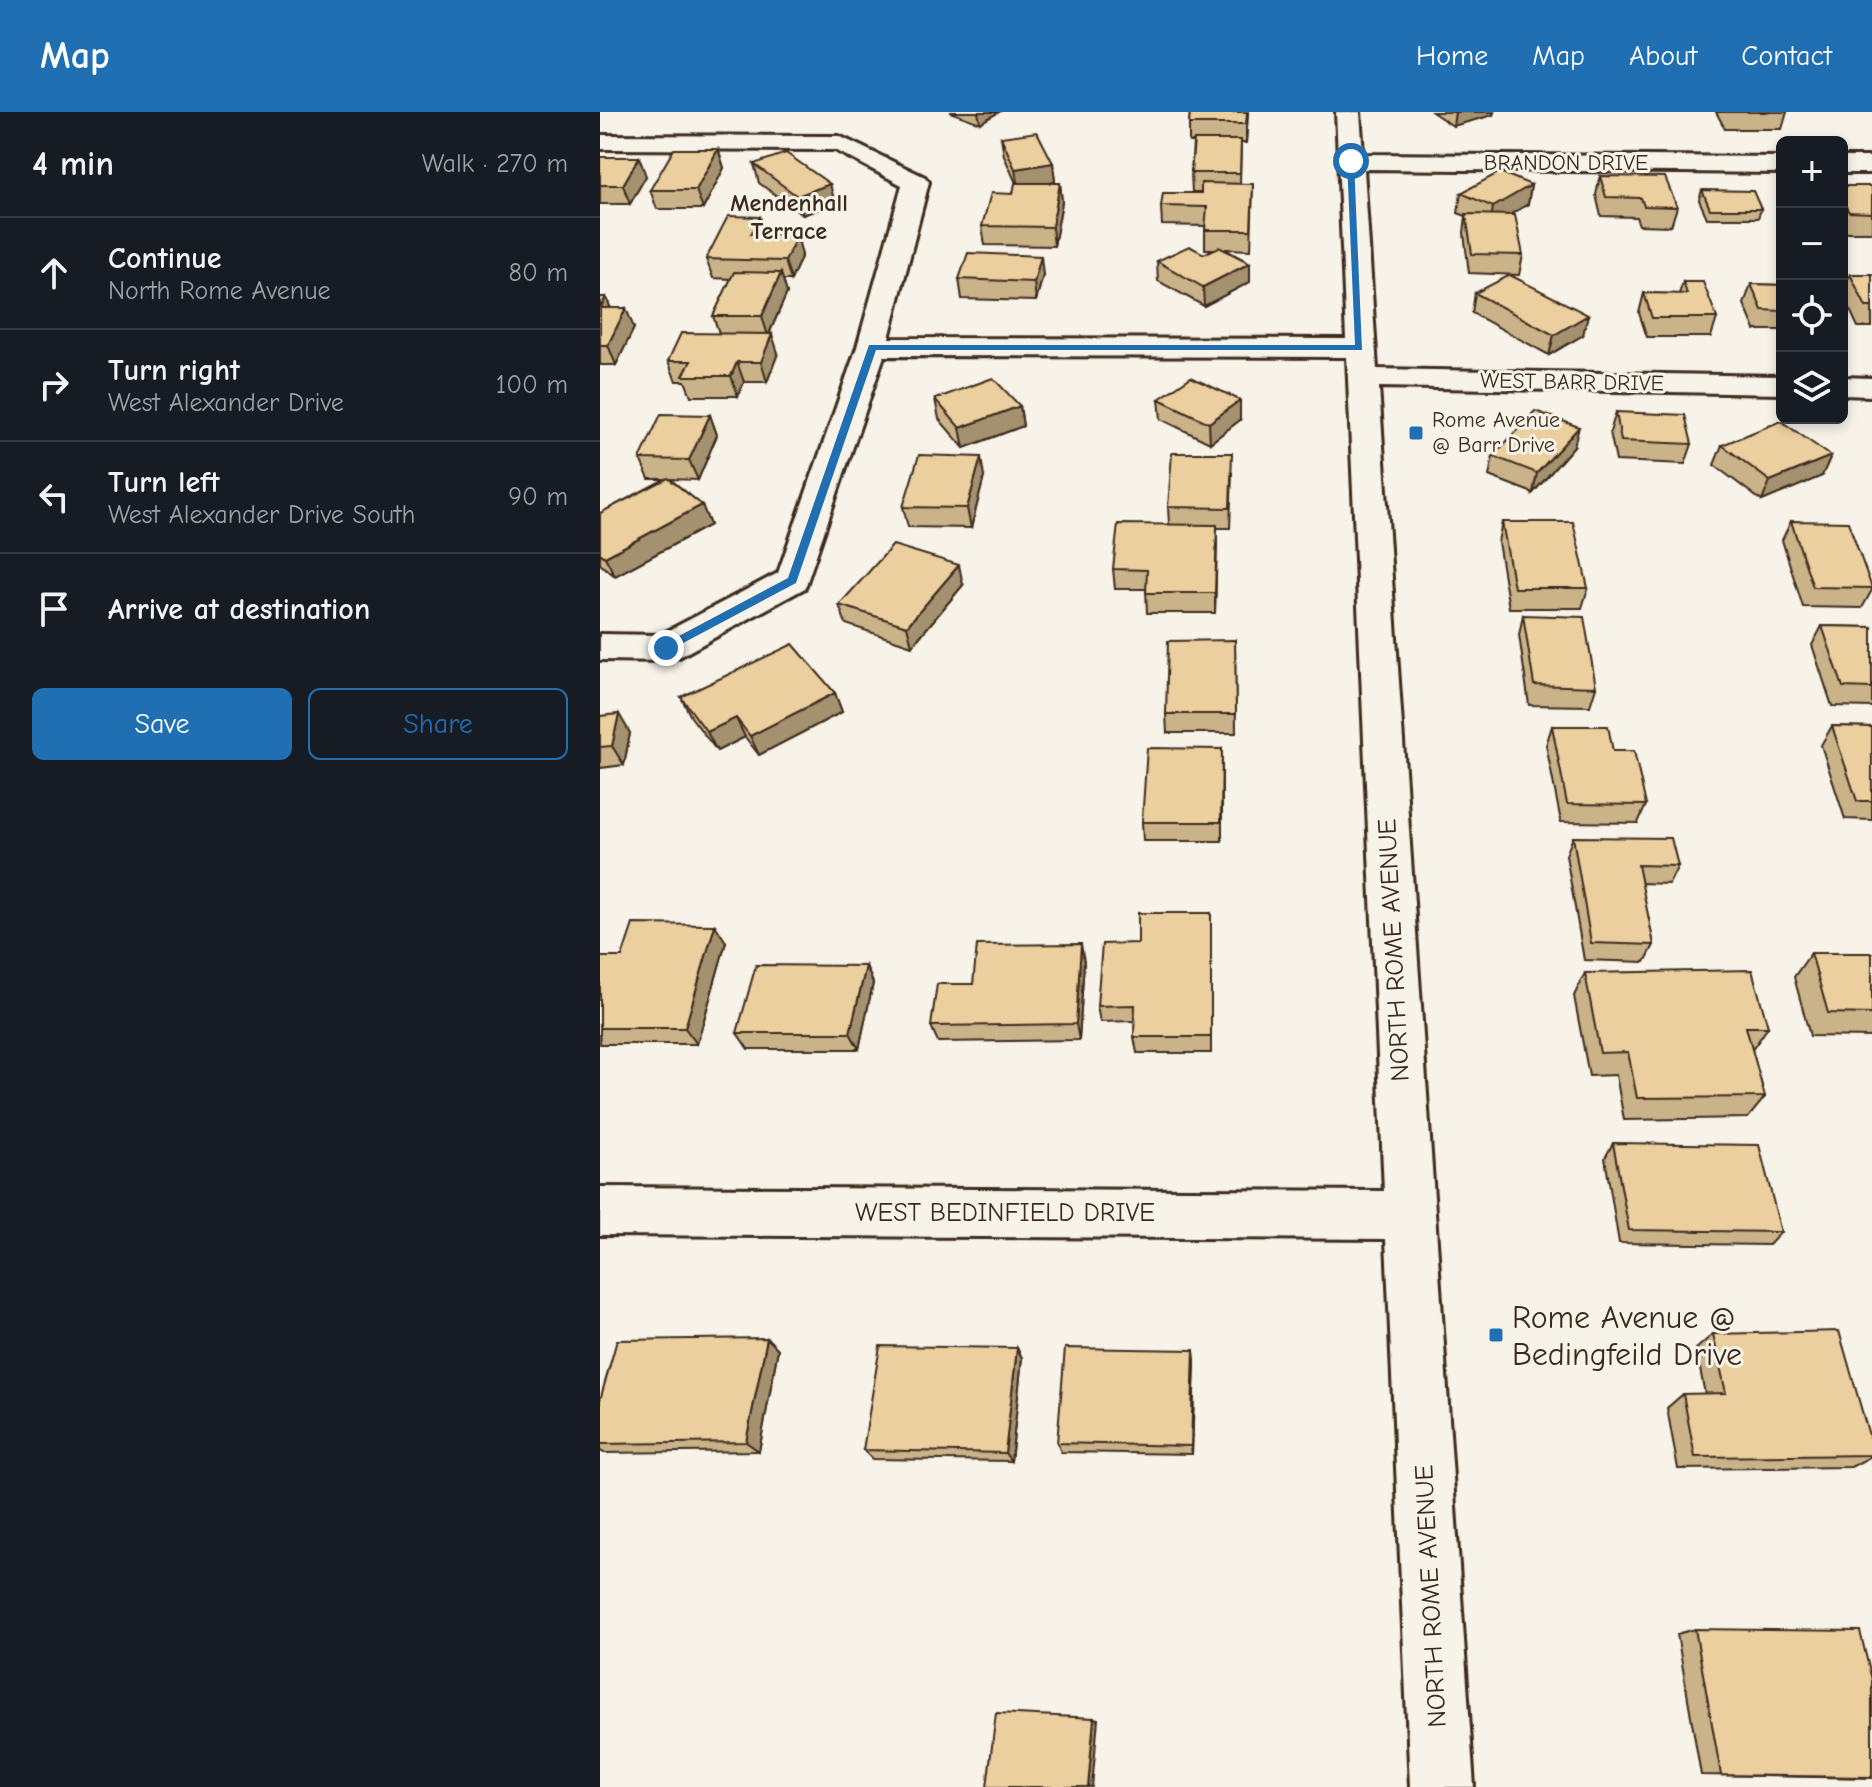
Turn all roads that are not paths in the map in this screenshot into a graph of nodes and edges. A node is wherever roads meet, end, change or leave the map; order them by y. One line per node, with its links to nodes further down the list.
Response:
1 (1348, 112): 3 (street, NORTH ROME AVENUE)
2 (600, 142): 7 (street)
3 (1351, 161): 4 (street, BRANDON DRIVE); 8 (street, NORTH ROME AVENUE)
4 (1776, 165)
5 (1848, 165): 6 (street)
6 (1872, 165)
7 (872, 347): 8 (street, WEST BARR DRIVE); 10 (street)
8 (1360, 363): 9 (street, WEST BARR DRIVE); 12 (street, NORTH ROME AVENUE)
9 (1776, 385)
10 (600, 647)
11 (600, 1211): 12 (street, WEST BEDINFIELD DRIVE)
12 (1409, 1215): 13 (street, NORTH ROME AVENUE)
13 (1442, 1787)

